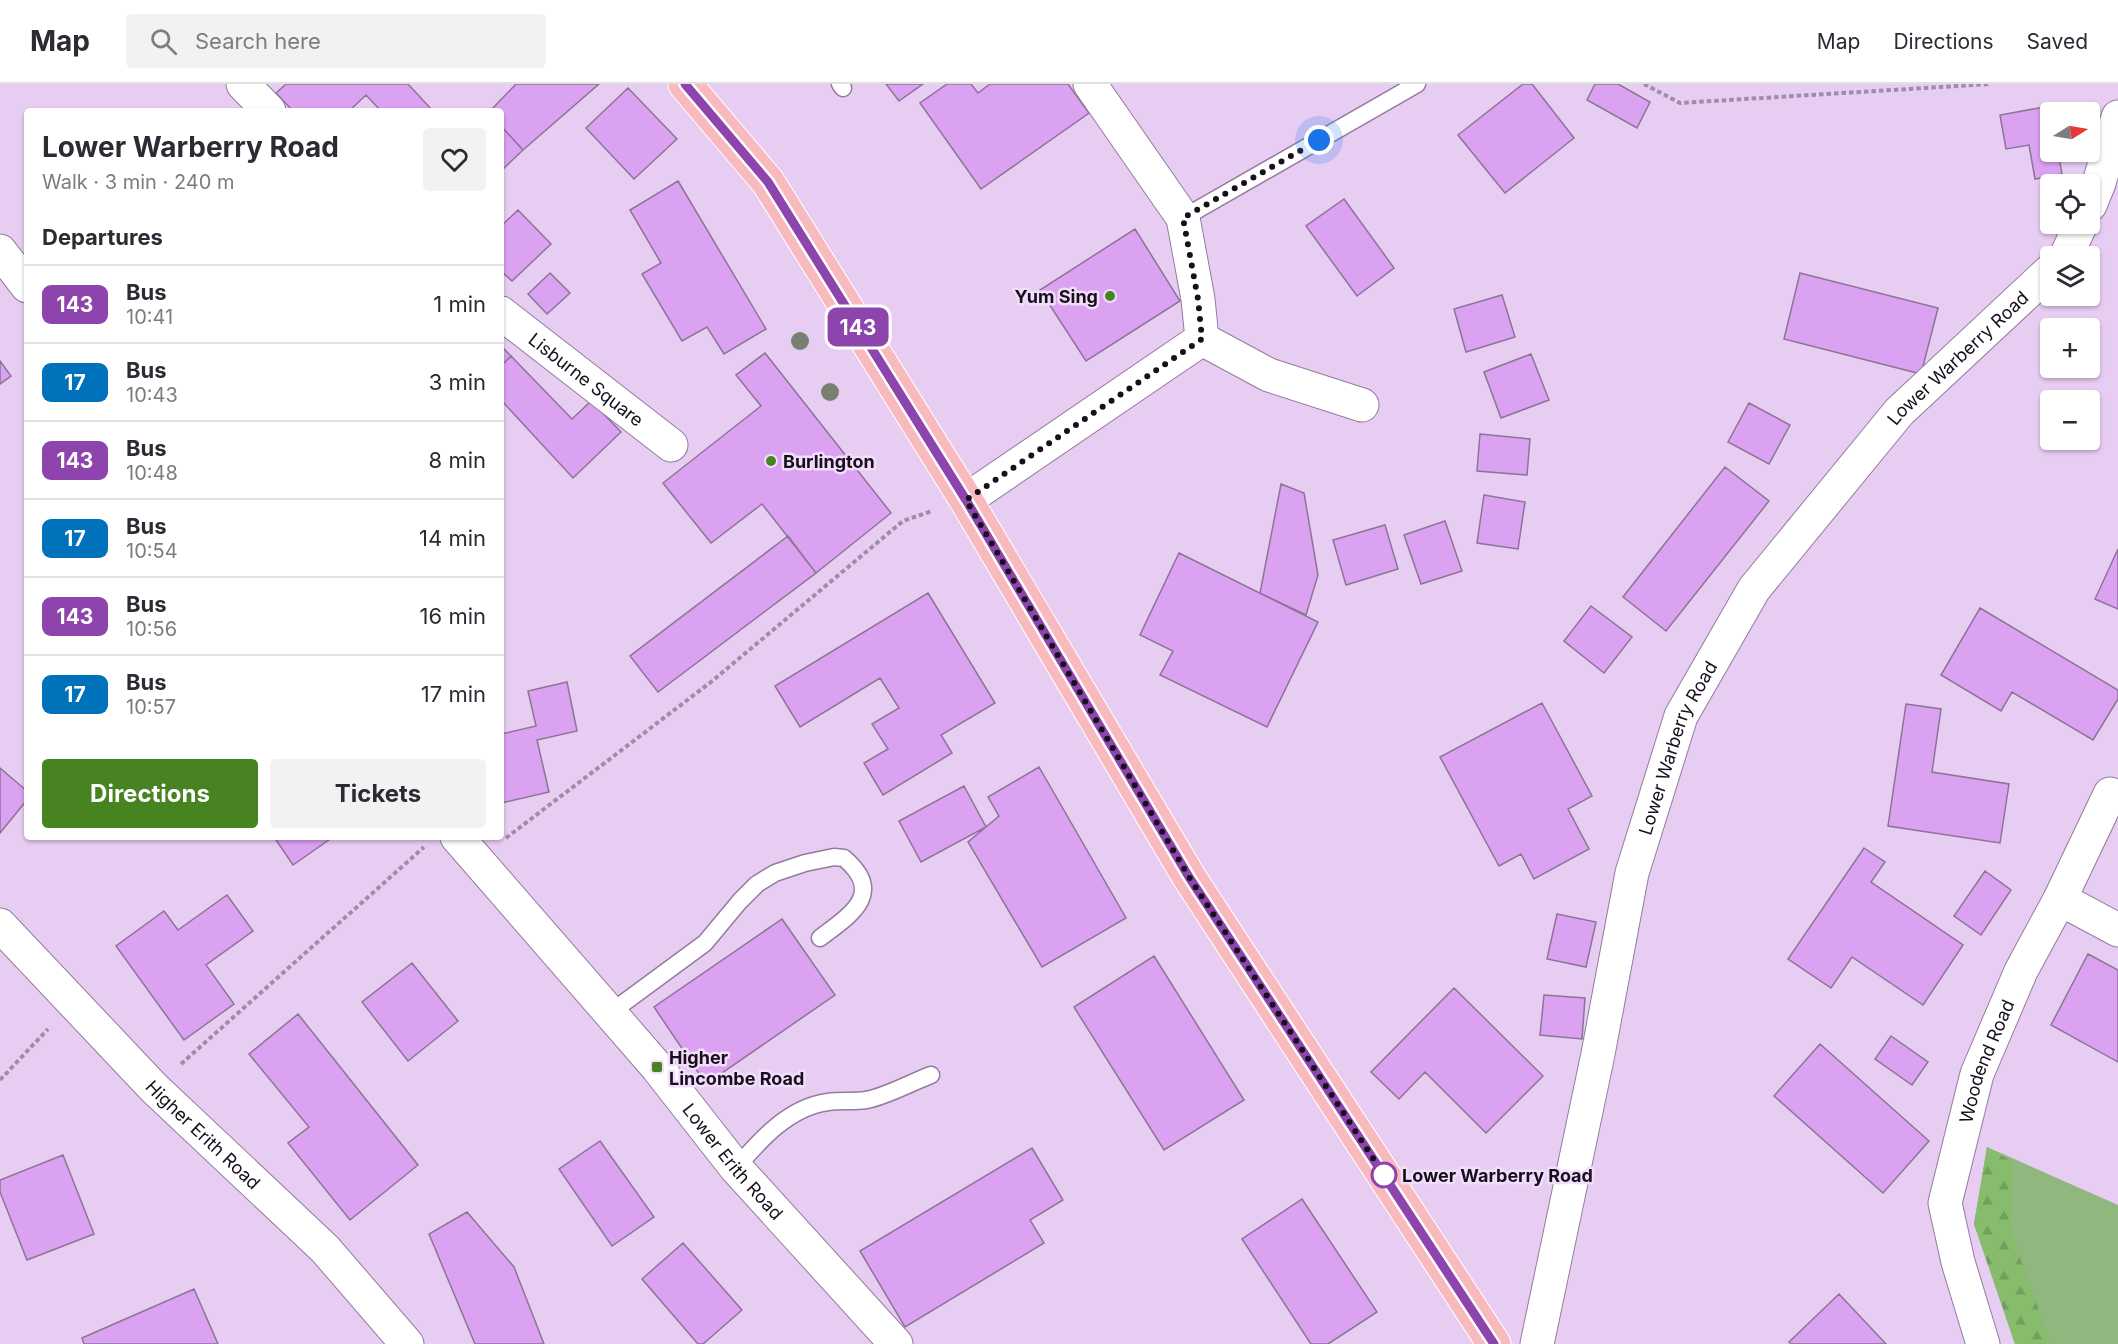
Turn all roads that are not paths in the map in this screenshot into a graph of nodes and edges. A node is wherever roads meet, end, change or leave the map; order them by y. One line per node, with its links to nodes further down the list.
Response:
1 (243, 84): 5 (street)
2 (685, 84): 16 (main road)
3 (1090, 84): 8 (street)
4 (1417, 84): 8 (lane)
5 (266, 108)
6 (2118, 117): 7 (street)
7 (2100, 180)
8 (1183, 218): 13 (street)
9 (0, 251): 11 (street)
10 (2040, 280): 29 (street, Lower Warberry Road)
11 (24, 282)
12 (504, 315): 15 (street, Lisburne Square)
13 (1202, 339): 14 (street); 16 (street)
14 (1362, 405)
15 (671, 445)
16 (966, 500): 28 (main road)
17 (2110, 795): 19 (street, Woodend Road)
18 (454, 847): 23 (street, Lower Erith Road)
19 (2060, 899): 21 (street); 30 (street, Woodend Road)
20 (0, 925): 26 (street, Higher Erith Road)
21 (2118, 930)
22 (820, 938): 23 (lane)
23 (610, 1013): 25 (street, Lower Erith Road)
24 (931, 1075): 25 (lane)
25 (736, 1168): 27 (street, Lower Erith Road)
26 (407, 1344)
27 (896, 1344)
28 (1494, 1344)
29 (1537, 1344)
30 (1983, 1344)

